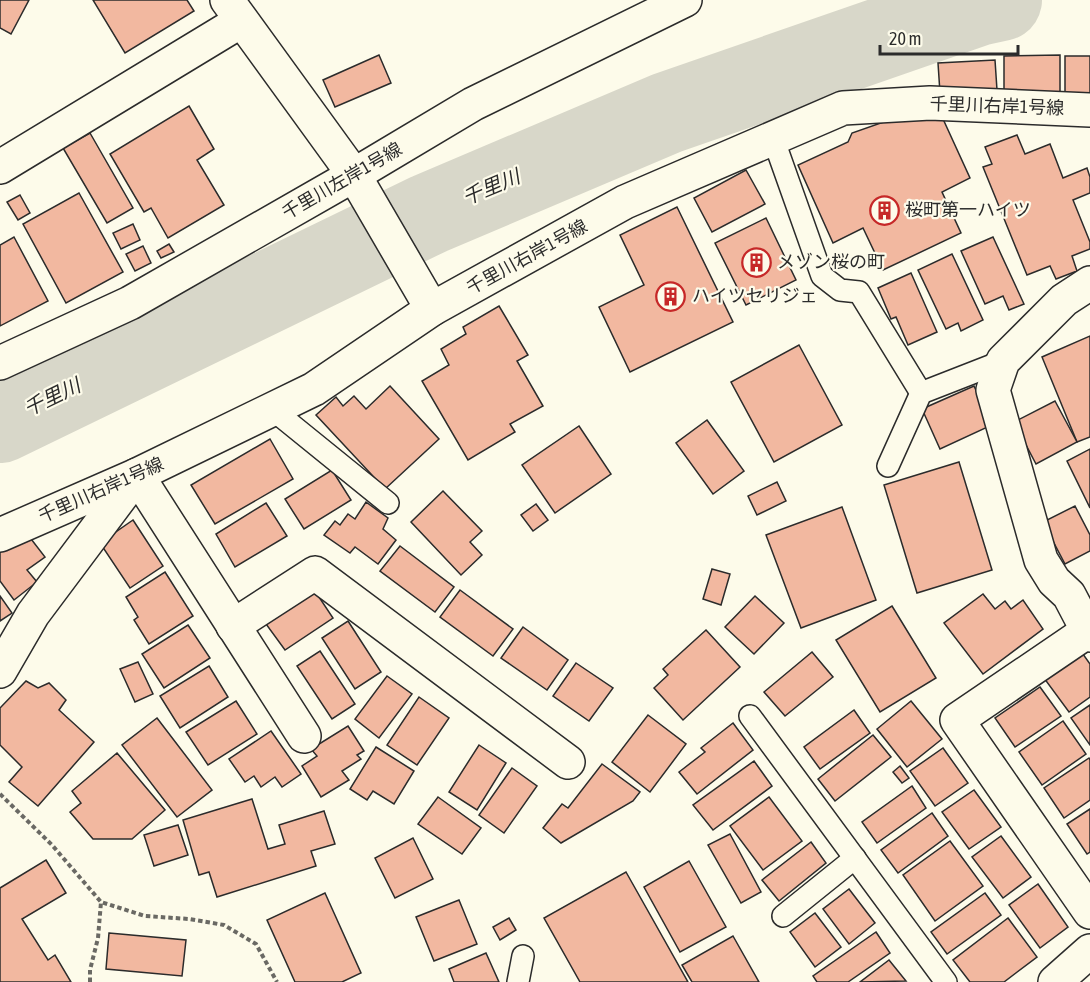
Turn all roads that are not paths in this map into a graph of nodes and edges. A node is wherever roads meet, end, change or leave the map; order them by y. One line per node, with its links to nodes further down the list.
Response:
1 (685, 0): 6 (street, 千里川左岸1号線)
2 (234, 10): 5 (street); 6 (street)
3 (1090, 110): 4 (street, 千里川右岸1号線)
4 (773, 138): 8 (street, 千里川右岸1号線); 11 (lane)
5 (0, 167)
6 (354, 175): 8 (street); 10 (street, 千里川左岸1号線)
7 (1090, 283): 9 (street)
8 (432, 309): 12 (street, 千里川右岸1号線)
9 (1003, 361): 11 (lane); 18 (street)
10 (0, 363)
11 (921, 393): 13 (lane)
12 (272, 409): 14 (street, 千里川右岸1号線); 15 (lane)
13 (888, 466)
14 (137, 475): 16 (street, 千里川右岸1号線); 17 (street); 19 (street)
15 (388, 502)
16 (0, 535)
17 (233, 626): 21 (street); 22 (street)
18 (1089, 633): 24 (street)
19 (0, 671)
20 (750, 716): 23 (lane)
21 (304, 736)
22 (568, 762)
23 (855, 858): 25 (lane); 29 (lane)
24 (1090, 912)
25 (783, 916)
26 (1090, 951): 30 (street)
27 (523, 956): 28 (lane)
28 (518, 982)
29 (946, 982)
30 (1055, 982)

